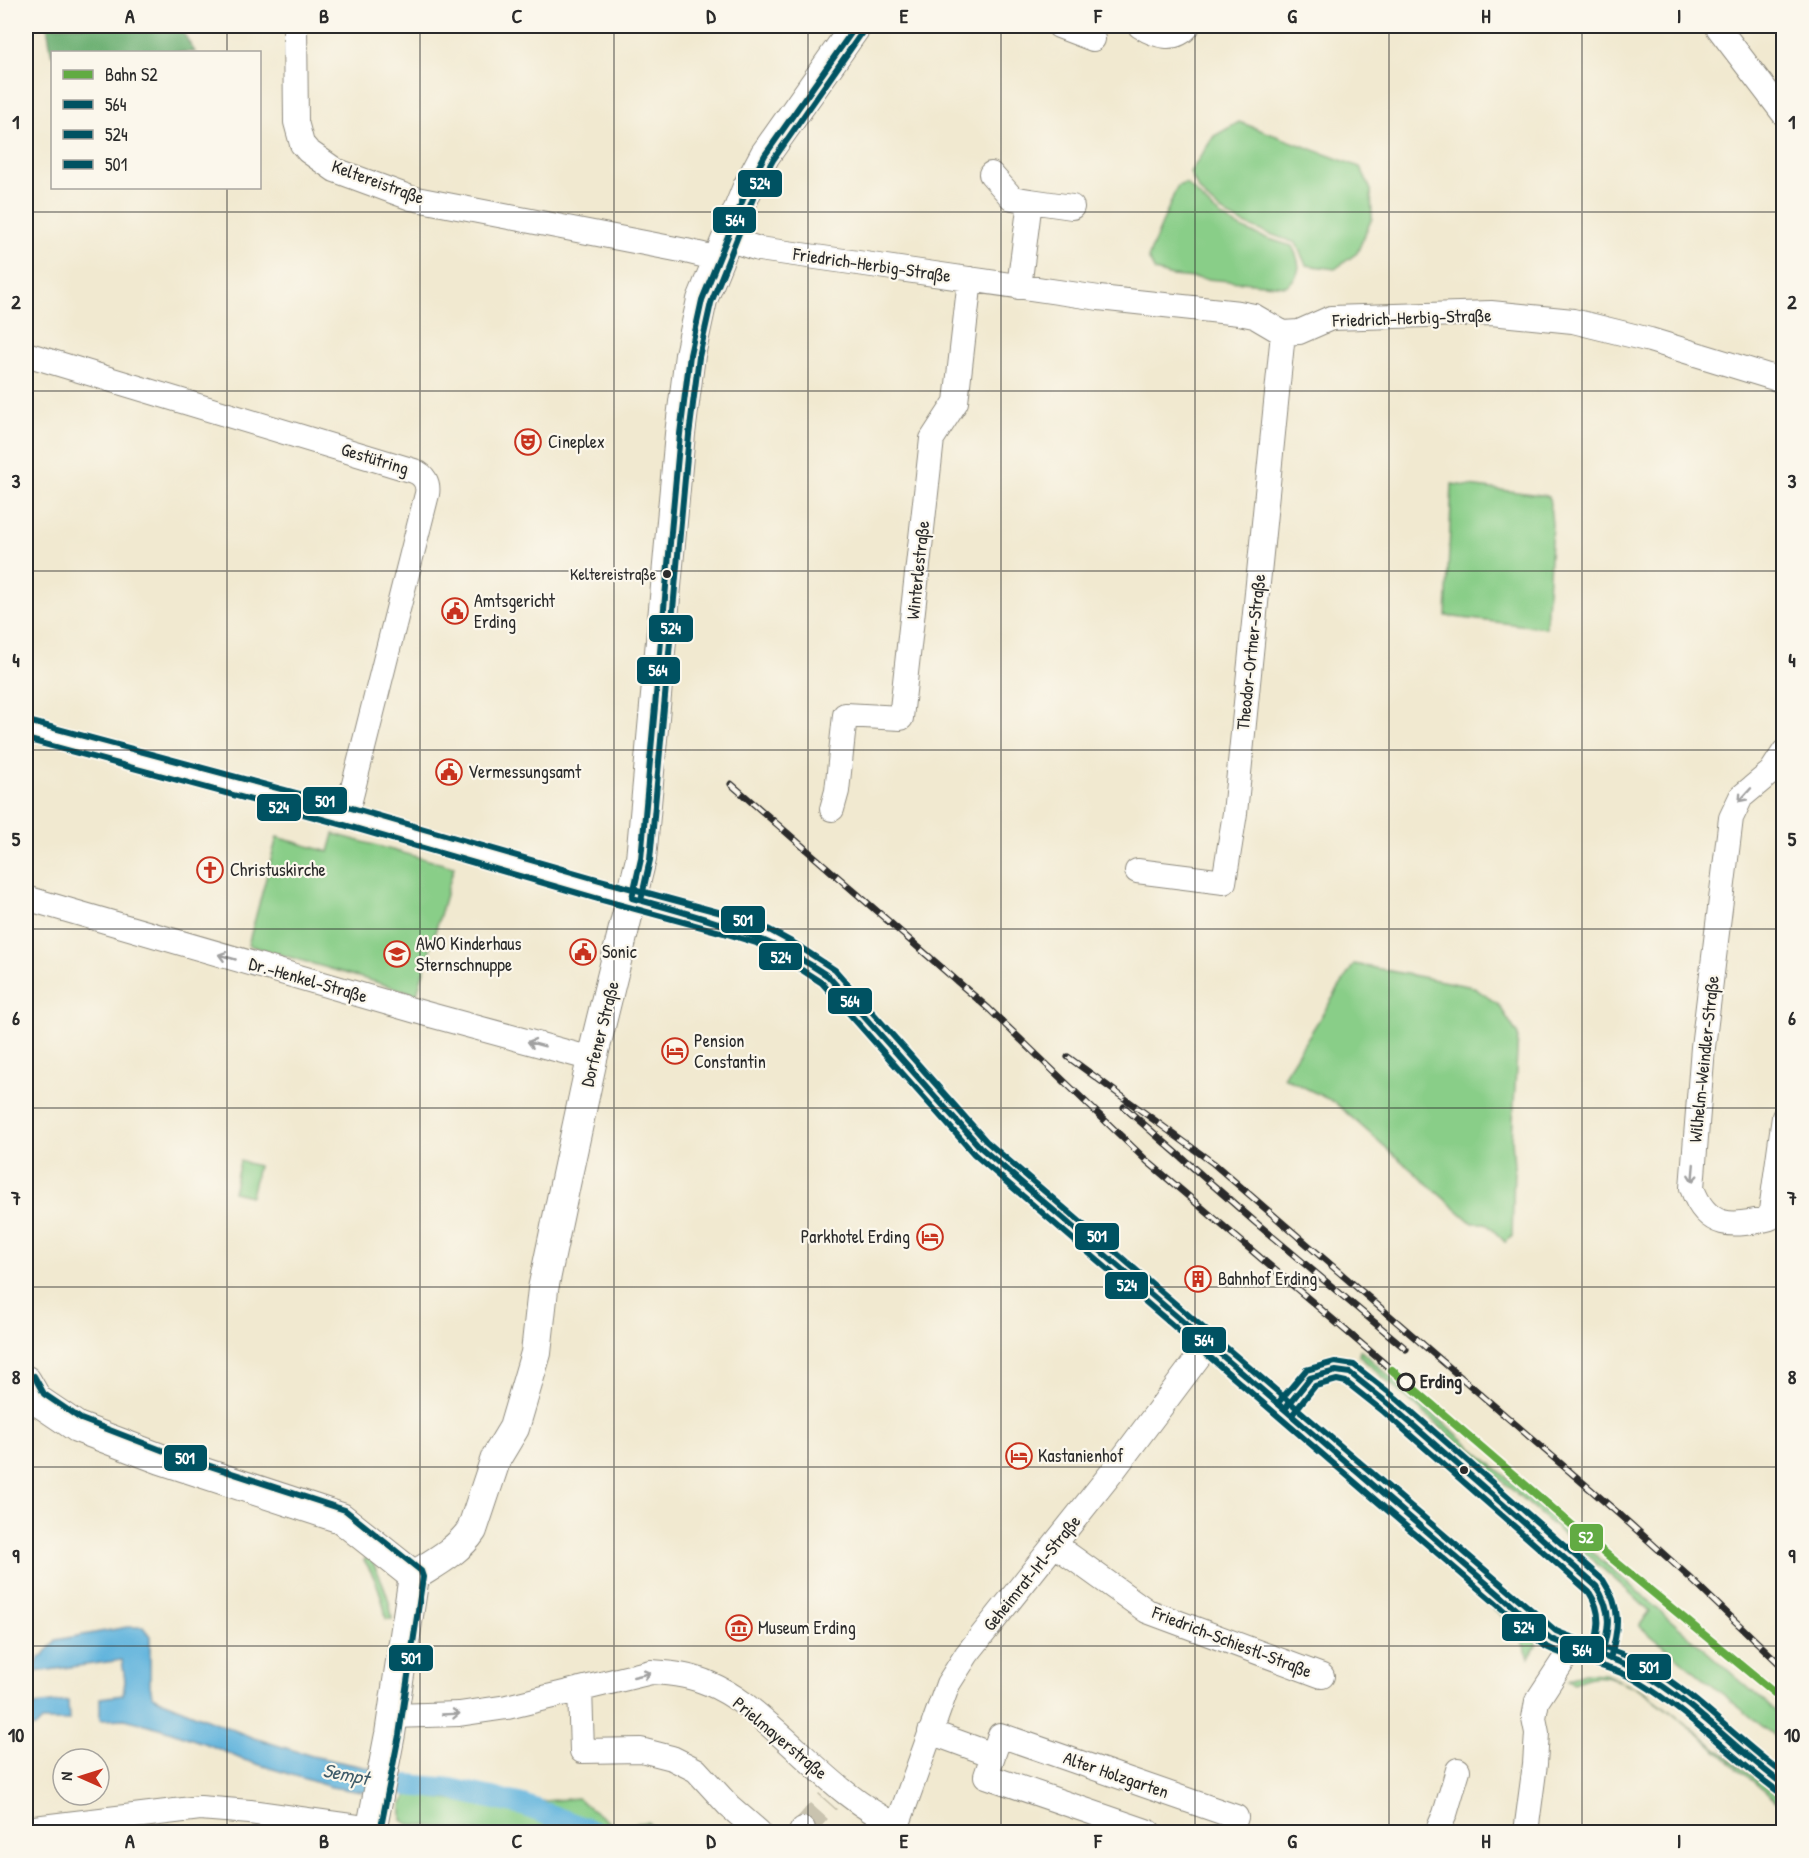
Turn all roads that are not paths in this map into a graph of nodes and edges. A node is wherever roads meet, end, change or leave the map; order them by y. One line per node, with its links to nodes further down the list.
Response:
1 (295, 26): 12 (street, Keltereistraße)
2 (856, 26): 12 (street, Dorfener Straße)
3 (1059, 26): 7 (street)
4 (1140, 26): 5 (street)
5 (1188, 26)
6 (1717, 26): 8 (street)
7 (1093, 39)
8 (1784, 114)
9 (991, 174): 10 (street)
10 (1030, 201): 11 (street); 14 (street)
11 (1072, 207)
12 (723, 249): 13 (street, Friedrich-Herbig-Straße); 24 (street, Dorfener Straße)
13 (970, 279): 14 (street, Friedrich-Herbig-Straße); 20 (street, Winterlestraße)
14 (1019, 287): 15 (street, Friedrich-Herbig-Straße)
15 (1283, 333): 17 (street, Friedrich-Herbig-Straße); 22 (street, Theodor-Ortner-Straße)
16 (26, 354): 21 (street, Gestütring)
17 (1777, 378)
18 (26, 730): 21 (street)
19 (1784, 752): 26 (street, Wilhelm-Weindler-Straße, one-way to 26)
20 (832, 809)
21 (346, 816): 24 (street)
22 (1137, 871)
23 (26, 898): 25 (street, Dr.-Henkel-Straße, one-way to 23)
24 (632, 898): 25 (street, Dorfener Straße); 27 (street)
25 (592, 1059): 30 (street, Dorfener Straße)
26 (1784, 1117)
27 (1209, 1343): 29 (street, Geheimrat-Irl-Straße); 31 (street)
28 (26, 1381): 30 (street)
29 (1055, 1545): 32 (street, Friedrich-Schiestl-Straße); 35 (street, Geheimrat-Irl-Straße)
30 (414, 1576): 34 (street)
31 (1571, 1648): 38 (street); 46 (street)
32 (1322, 1676)
33 (580, 1689): 34 (street, Prielmayerstraße, one-way to 33); 41 (street, Prielmayerstraße, one-way to 41); 42 (street)
34 (393, 1716): 39 (street)
35 (930, 1732): 36 (street); 41 (street, Geheimrat-Irl-Straße)
36 (993, 1755): 43 (street); 44 (street, Alter Holzgarten)
37 (1458, 1770): 45 (street)
38 (1784, 1785)
39 (373, 1822): 40 (street)
40 (26, 1829)
41 (896, 1829)
42 (759, 1833)
43 (1149, 1833)
44 (1231, 1833)
45 (1437, 1833)
46 (1526, 1833)

